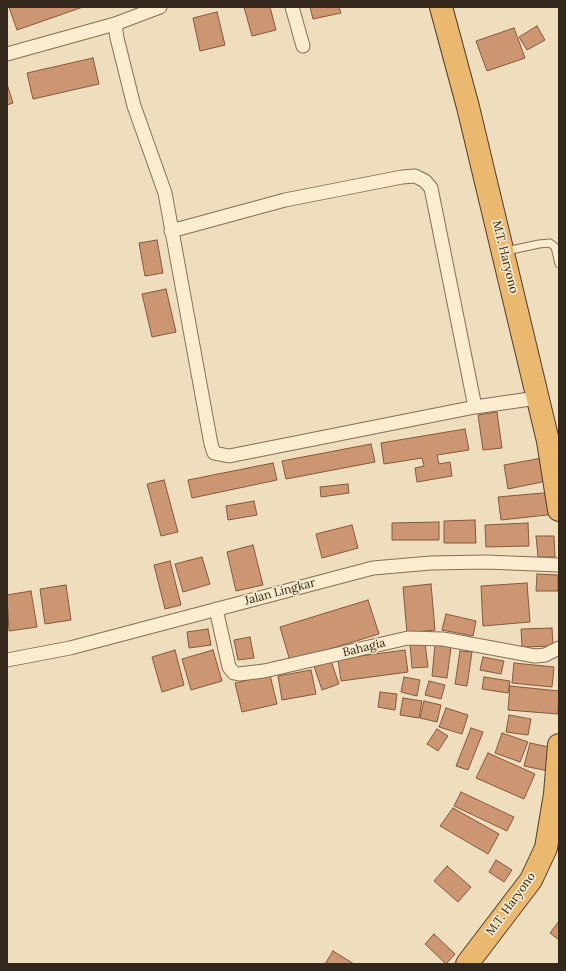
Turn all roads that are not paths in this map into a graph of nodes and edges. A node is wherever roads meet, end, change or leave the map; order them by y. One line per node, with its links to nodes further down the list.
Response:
1 (160, 7): 4 (street)
2 (292, 7): 5 (street)
3 (441, 7): 8 (highway, M.T. Haryono)
4 (115, 24): 6 (street); 7 (street)
5 (303, 46)
6 (7, 54)
7 (172, 231): 11 (street); 11 (street)
8 (504, 252): 9 (lane); 10 (highway, M.T. Haryono)
9 (559, 264)
10 (537, 398): 11 (street); 12 (highway, M.T. Haryono)
11 (475, 407)
12 (556, 465): 13 (highway, M.T. Haryono)
13 (559, 510)
14 (559, 566): 15 (street, Jalan Lingkar)
15 (216, 609): 16 (street, Bahagia); 17 (street, Jalan Lingkar)
16 (559, 648)
17 (7, 660)
18 (559, 745): 19 (highway, M.T. Haryono)
19 (557, 795): 20 (highway, M.T. Haryono)
20 (467, 964)

